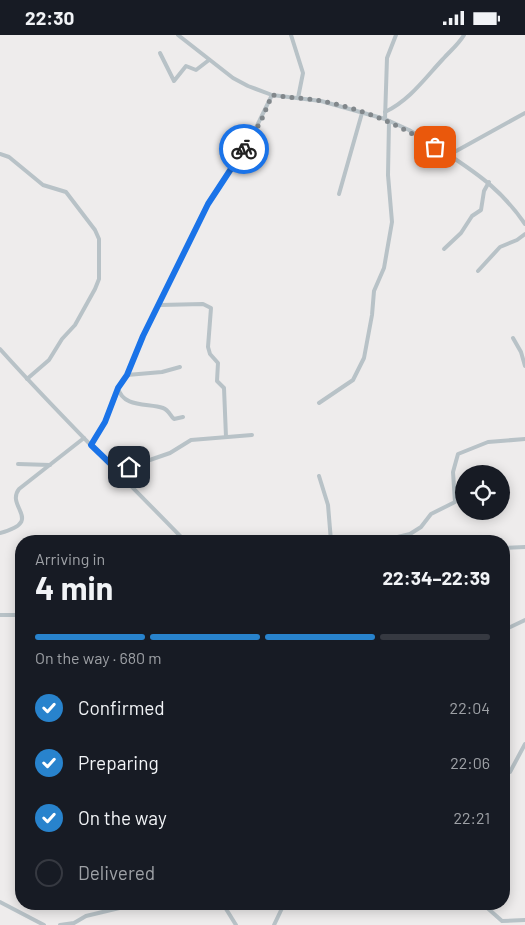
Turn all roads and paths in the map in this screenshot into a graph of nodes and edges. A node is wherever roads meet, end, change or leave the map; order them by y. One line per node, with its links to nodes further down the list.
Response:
1 (178, 35): 6 (street)
2 (291, 35): 8 (street)
3 (396, 35): 9 (street)
4 (464, 35): 9 (street)
5 (160, 53): 6 (street)
6 (209, 60): 7 (street)
7 (272, 95): 8 (street); 21 (street)
8 (298, 98): 10 (street)
9 (385, 112): 12 (street)
10 (362, 113): 12 (street); 16 (street)
11 (525, 113): 14 (street)
12 (387, 120): 14 (street); 31 (street)
13 (0, 154): 29 (street)
14 (449, 155): 15 (street)
15 (489, 182): 17 (street); 19 (street)
16 (340, 194)
17 (525, 224)
18 (525, 234): 20 (street)
19 (444, 249)
20 (478, 271)
21 (160, 305): 28 (street); 34 (street)
22 (513, 338): 26 (street)
23 (0, 349): 24 (street)
24 (6, 355): 25 (street); 29 (street)
25 (0, 360)
26 (525, 366)
27 (180, 367): 28 (street)
28 (127, 375): 30 (street)
29 (27, 379): 35 (street)
30 (118, 390): 32 (street); 37 (street)
31 (319, 403)
32 (183, 417)
33 (252, 435): 34 (street)
34 (226, 437): 40 (street)
35 (84, 439): 37 (street); 39 (street)
36 (525, 439): 45 (street)
37 (91, 445): 40 (street)
38 (18, 464): 39 (street)
39 (51, 465): 42 (street)
40 (118, 471): 43 (street)
41 (319, 476): 44 (street)
42 (0, 533)
43 (178, 535)
44 (330, 535)
45 (406, 535)
46 (525, 547): 47 (street)
47 (510, 548)
48 (0, 615): 49 (street)
49 (15, 615)
50 (525, 620): 51 (street)
51 (510, 628)
52 (525, 744): 53 (street)
53 (510, 773)
54 (0, 902): 56 (street)
55 (15, 910): 62 (street)
56 (15, 910)
57 (111, 910): 63 (street)
58 (227, 910): 64 (street)
59 (281, 910): 65 (street)
60 (490, 910): 61 (street)
61 (525, 920)
62 (44, 925)
63 (60, 925)
64 (236, 925)
65 (274, 925)

